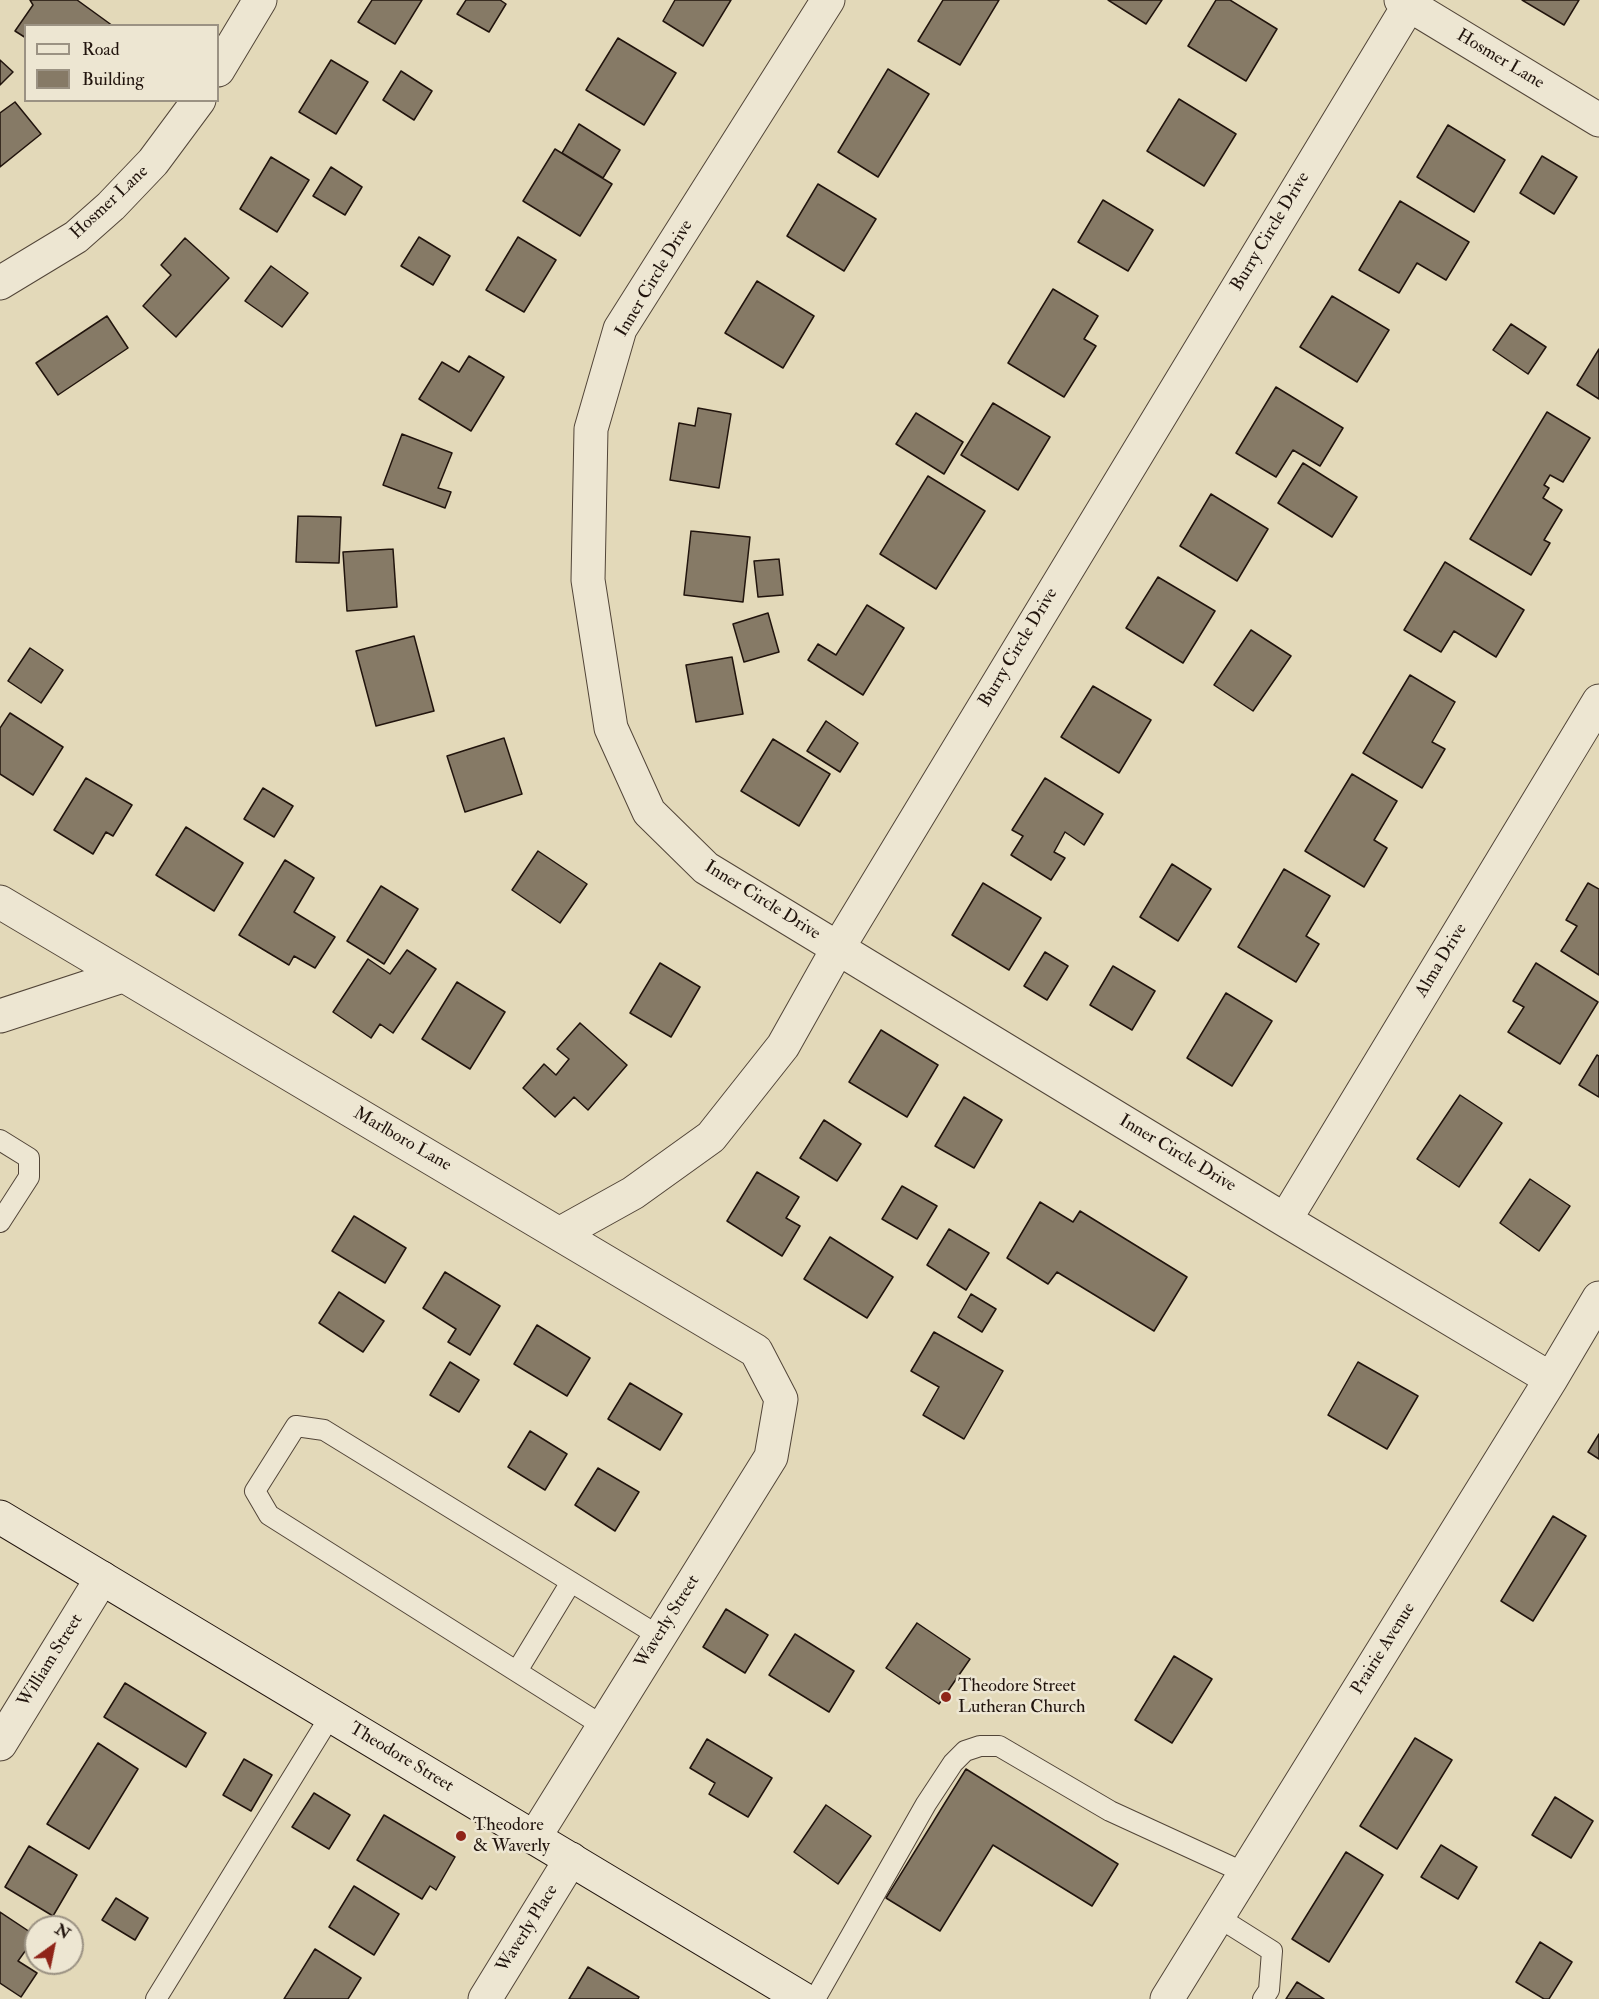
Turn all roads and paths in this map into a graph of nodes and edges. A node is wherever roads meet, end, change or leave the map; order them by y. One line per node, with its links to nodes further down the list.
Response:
1 (260, 0): 4 (street)
2 (828, 0): 10 (street, Inner Circle Drive)
3 (1407, 2): 6 (street, Hosmer Lane); 10 (street, Burry Circle Drive)
4 (219, 68)
5 (198, 102): 7 (street, Hosmer Lane)
6 (1599, 120)
7 (0, 283)
8 (1599, 701): 14 (street, Alma Drive)
9 (0, 902): 11 (street, Marlboro Lane)
10 (838, 948): 14 (street, Inner Circle Drive); 16 (street, Burry Circle Drive)
11 (123, 976): 12 (street); 16 (street, Marlboro Lane)
12 (0, 1016)
13 (0, 1140): 15 (lane)
14 (1285, 1220): 18 (street, Inner Circle Drive)
15 (0, 1222)
16 (561, 1233): 19 (street, Marlboro Lane)
17 (1599, 1298): 18 (street, Prairie Avenue)
18 (1551, 1379): 30 (street, Prairie Avenue)
19 (781, 1399): 23 (street, Waverly Street)
20 (0, 1517): 21 (street, Theodore Street)
21 (102, 1578): 25 (street, Theodore Street); 27 (street, William Street)
22 (571, 1582): 23 (lane); 24 (lane); 24 (lane)
23 (659, 1636): 26 (street, Waverly Street)
24 (517, 1671): 26 (lane)
25 (331, 1715): 28 (street, Theodore Street); 32 (lane)
26 (603, 1726): 28 (street, Waverly Street)
27 (0, 1744)
28 (534, 1838): 29 (street, Theodore Street)
29 (571, 1859): 33 (street, Waverly Place); 34 (street, Theodore Street)
30 (1245, 1874): 31 (street, Prairie Avenue); 35 (lane)
31 (1218, 1917): 36 (street, Prairie Avenue); 37 (lane)
32 (156, 1999)
33 (485, 1999)
34 (803, 1999)
35 (815, 1999)
36 (1167, 1999)
37 (1263, 1999)

